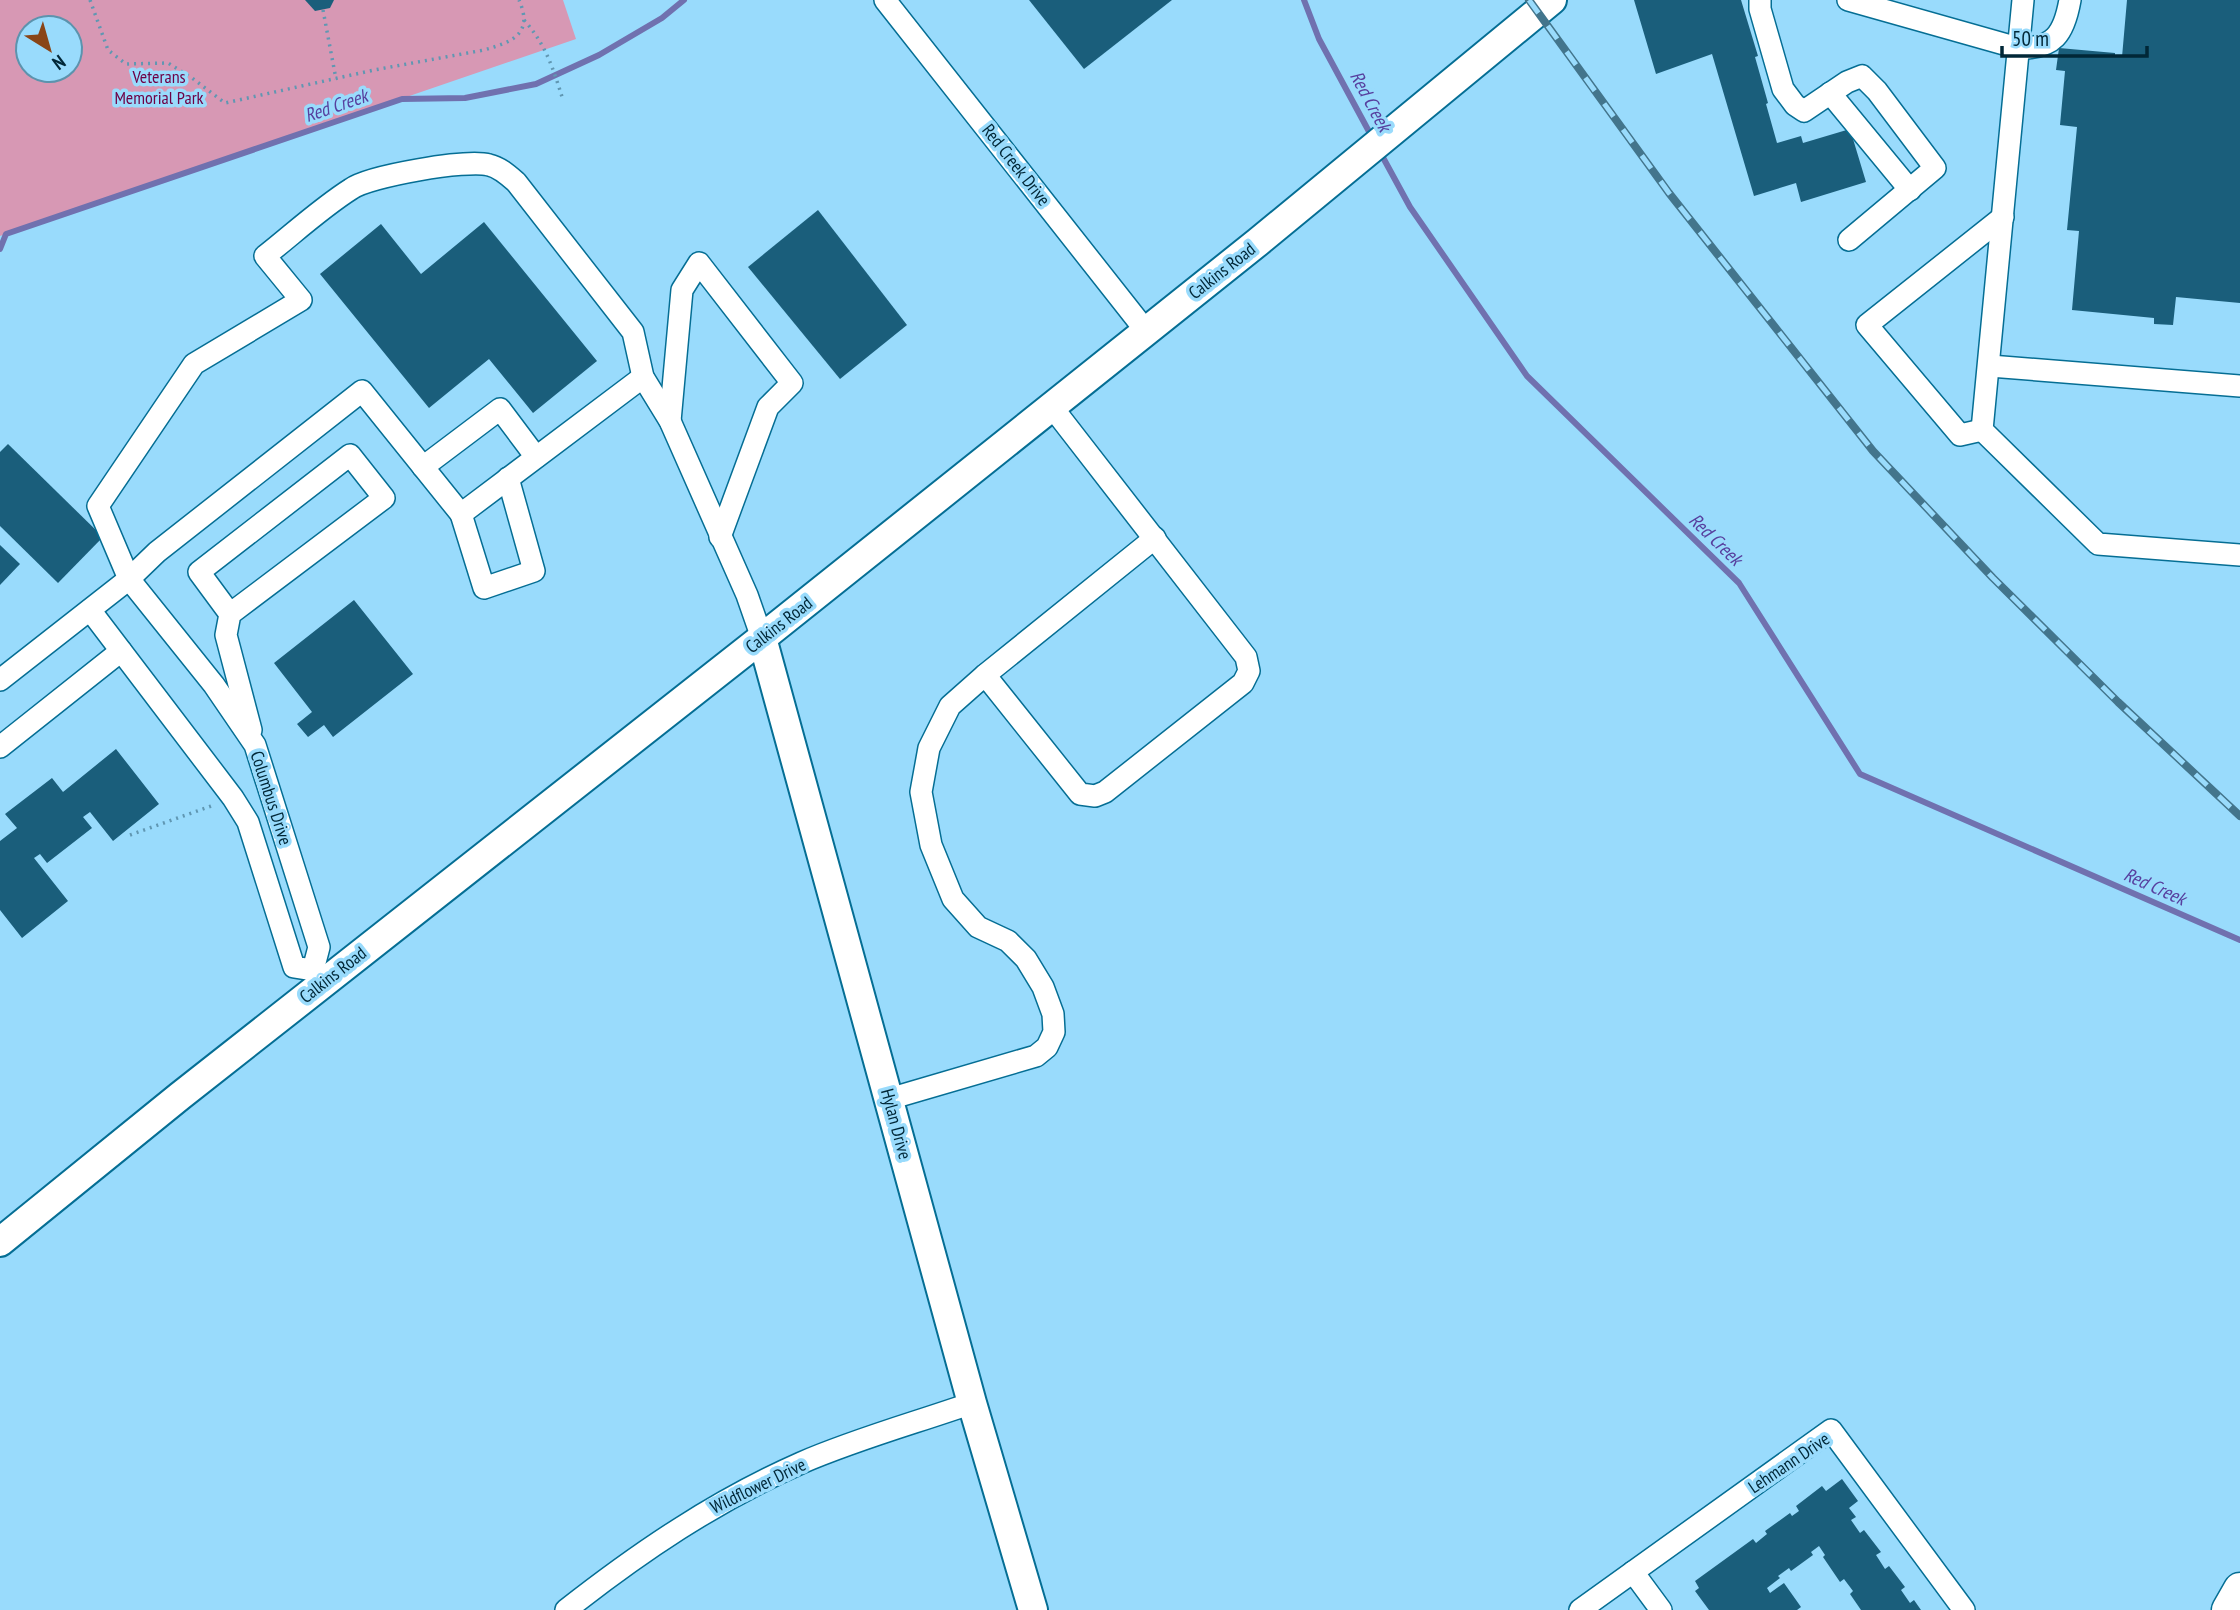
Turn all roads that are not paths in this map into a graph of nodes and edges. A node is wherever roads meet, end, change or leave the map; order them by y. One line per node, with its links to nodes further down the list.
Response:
1 (885, 0): 12 (street, Red Creek Drive)
2 (1552, 0): 12 (main road, Calkins Road)
3 (1760, 0): 8 (street)
4 (1848, 0): 7 (street)
5 (2023, 0): 7 (street)
6 (2070, 0): 7 (street)
7 (2018, 48): 10 (street)
8 (1839, 88): 9 (street); 9 (street)
9 (1910, 190): 11 (street)
10 (2003, 217): 13 (street); 18 (street)
11 (1849, 240)
12 (1146, 331): 16 (main road, Calkins Road)
13 (1990, 366): 15 (street); 18 (street)
14 (643, 377): 17 (street); 19 (street); 26 (street, Columbus Drive)
15 (2240, 386)
16 (1052, 407): 24 (street); 29 (main road, Calkins Road)
17 (670, 421): 23 (street); 23 (street)
18 (1982, 430): 25 (street)
19 (536, 457): 20 (street); 21 (street)
20 (423, 467): 22 (street); 26 (street)
21 (508, 478): 22 (street); 22 (street)
22 (461, 514)
23 (720, 537): 29 (street)
24 (1154, 538): 31 (street); 31 (street)
25 (2240, 555)
26 (129, 579): 27 (street); 33 (street, Columbus Drive)
27 (90, 610): 30 (street, Columbus Drive); 32 (street)
28 (230, 614): 28 (street); 33 (street)
29 (762, 638): 35 (main road, Calkins Road); 36 (main road, Hylan Drive)
30 (121, 651): 34 (street); 35 (street, Columbus Drive)
31 (985, 675): 36 (street)
32 (0, 680)
33 (255, 745): 35 (street, Columbus Drive)
34 (0, 747)
35 (317, 977): 37 (main road, Calkins Road)
36 (889, 1099): 38 (main road, Hylan Drive)
37 (0, 1242)
38 (972, 1403): 41 (street, Wildflower Drive); 42 (main road, Hylan Drive)
39 (1633, 1572): 43 (street, Lehmann Drive); 44 (street); 45 (street, Lehmann Drive)
40 (2240, 1589): 46 (highway)
41 (566, 1610)
42 (1033, 1610)
43 (1581, 1610)
44 (1661, 1610)
45 (1964, 1610)
46 (2228, 1610)

